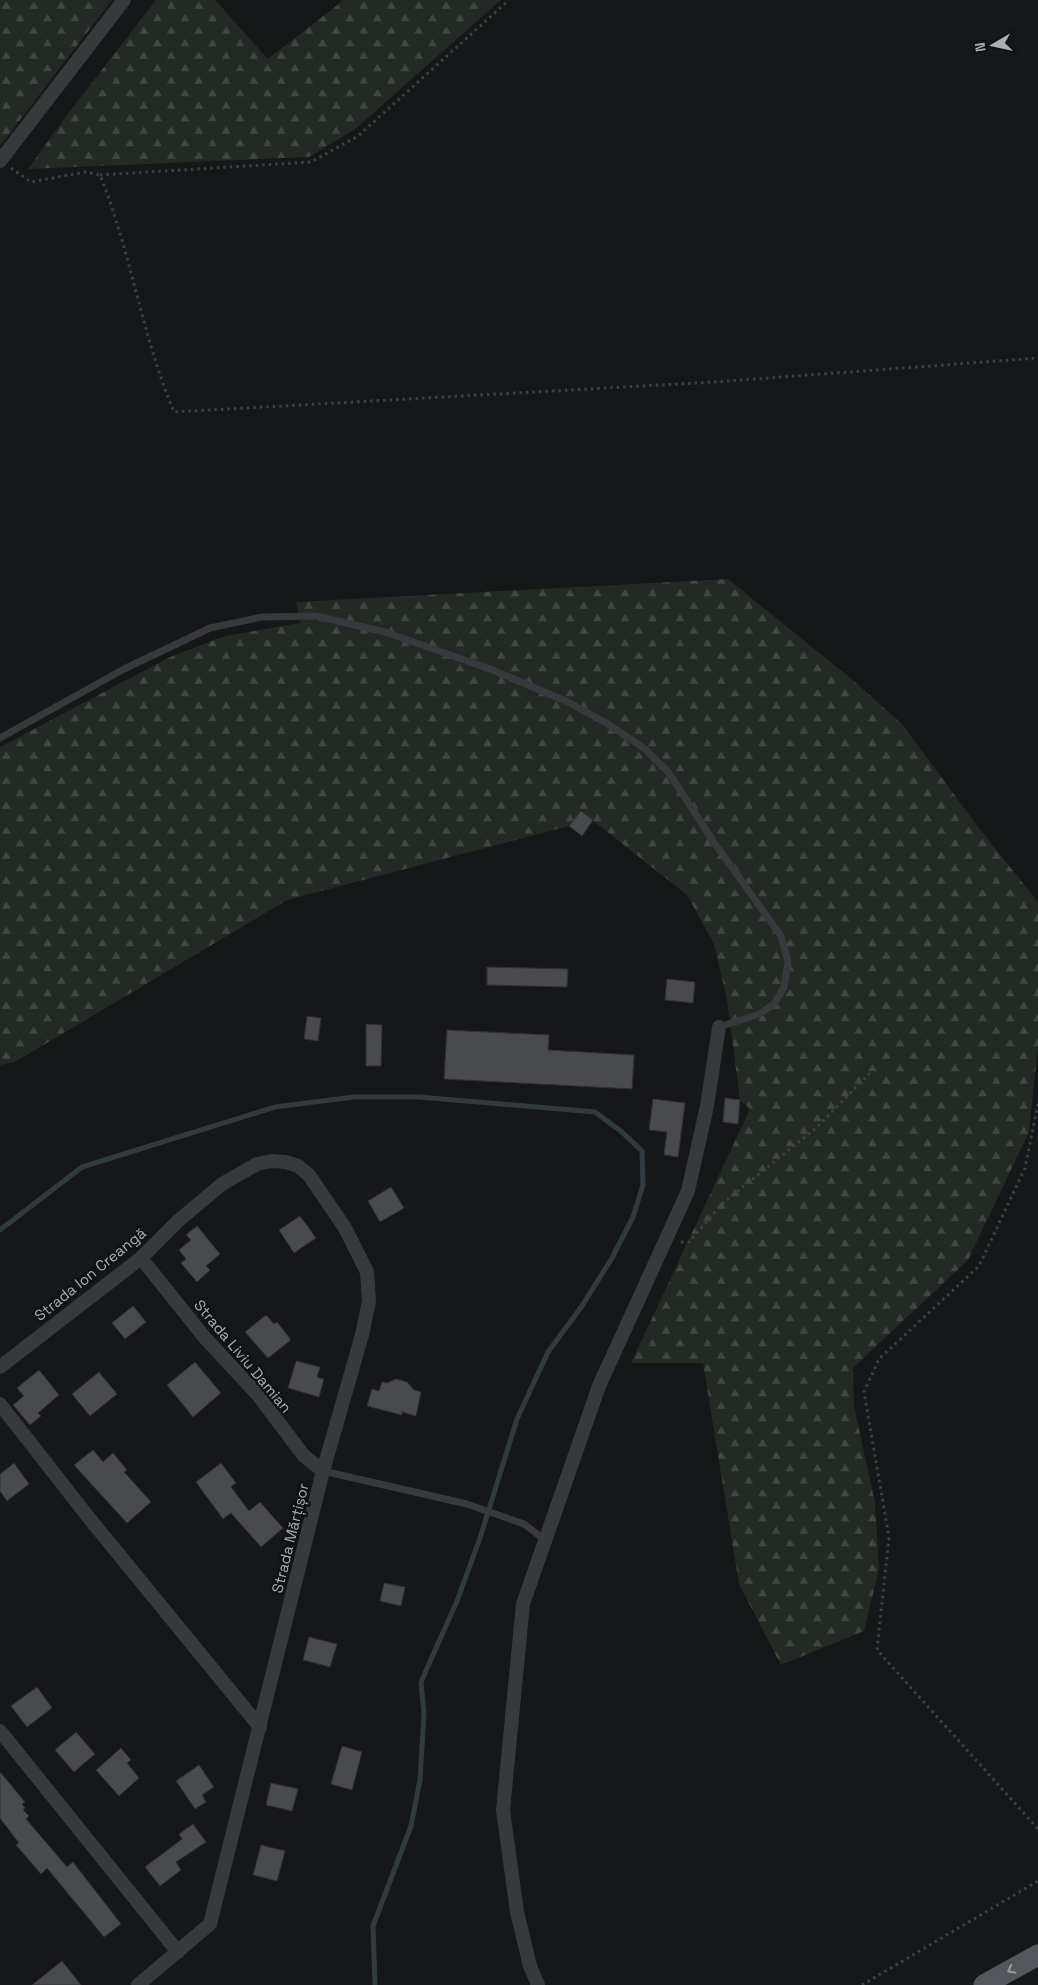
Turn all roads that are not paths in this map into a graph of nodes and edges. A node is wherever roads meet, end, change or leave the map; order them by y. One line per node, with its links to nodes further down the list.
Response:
1 (124, 0): 2 (street)
2 (0, 161)
3 (0, 738): 4 (lane)
4 (719, 1027): 10 (street)
5 (222, 1184): 6 (street, Strada Ion Creangă); 9 (street, Strada Mărțișor)
6 (141, 1258): 7 (street, Strada Ion Creangă); 9 (street, Strada Liviu Damian)
7 (0, 1368)
8 (0, 1404): 11 (street)
9 (323, 1471): 10 (lane); 11 (street, Strada Mărțișor)
10 (546, 1540): 16 (street)
11 (260, 1727): 13 (street, Strada Mărțișor)
12 (0, 1731): 13 (street)
13 (178, 1952): 15 (street, Strada Mărțișor)
14 (1038, 1954): 17 (main road, one-way to 17)
15 (138, 1985)
16 (538, 1985)
17 (984, 1985)

